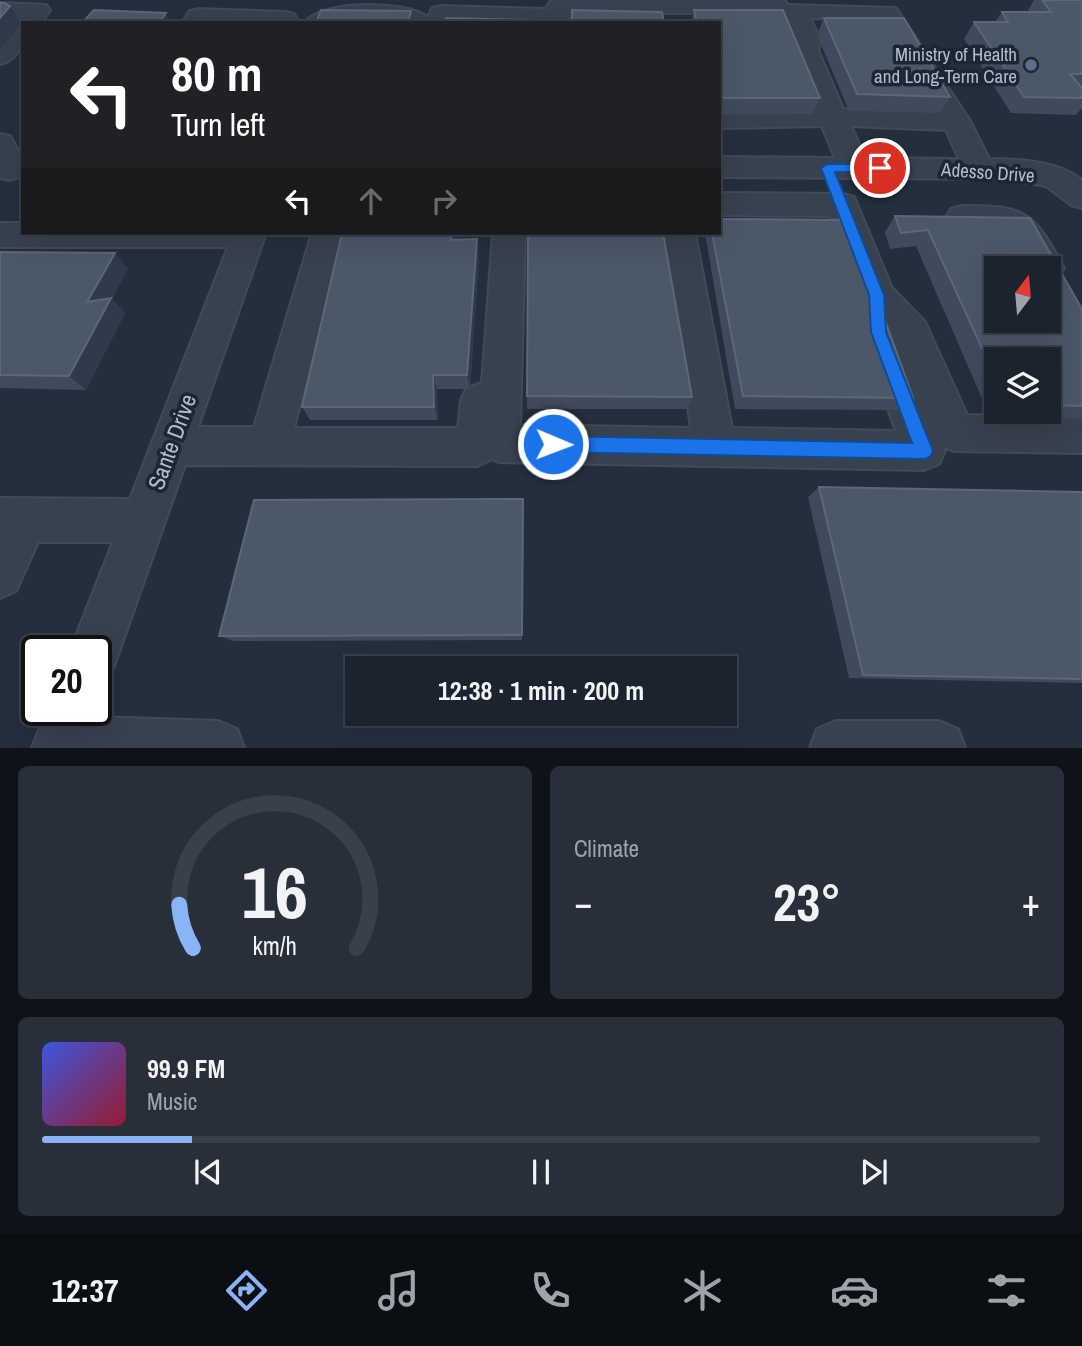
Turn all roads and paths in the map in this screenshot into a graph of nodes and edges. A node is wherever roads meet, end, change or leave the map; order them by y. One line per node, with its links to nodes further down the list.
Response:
1 (0, 10): 3 (street)
2 (667, 15): 10 (street); 12 (street)
3 (30, 21)
4 (195, 21): 5 (street)
5 (284, 21)
6 (321, 21): 7 (street)
7 (418, 21)
8 (439, 21): 9 (street)
9 (540, 21)
10 (558, 21)
11 (21, 31): 13 (street)
12 (805, 50): 14 (street); 16 (street)
13 (0, 57)
14 (833, 117): 15 (street); 16 (street); 18 (street)
15 (721, 118)
16 (956, 121): 19 (street)
17 (721, 167): 18 (street, Adesso Drive)
18 (841, 168): 19 (street, Adesso Drive); 22 (street)
19 (979, 169): 20 (street, Adesso Drive)
20 (1082, 197)
21 (721, 204): 22 (street)
22 (843, 205): 32 (street)
23 (962, 217): 31 (street)
24 (0, 235): 25 (street)
25 (21, 235)
26 (249, 235): 34 (street, Sante Drive)
27 (327, 235): 35 (street)
28 (492, 235): 35 (street)
29 (509, 235): 36 (street)
30 (679, 235): 36 (street)
31 (1041, 256)
32 (877, 295): 33 (street); 36 (street)
33 (1082, 435)
34 (170, 446): 35 (street); 38 (street, Sante Drive)
35 (269, 446)
36 (715, 447)
37 (13, 520): 38 (street); 39 (street)
38 (143, 520): 40 (street, Sante Drive)
39 (0, 575)
40 (101, 635)
41 (65, 733): 42 (street)
42 (197, 747)
43 (836, 747): 44 (street)
44 (939, 747)

